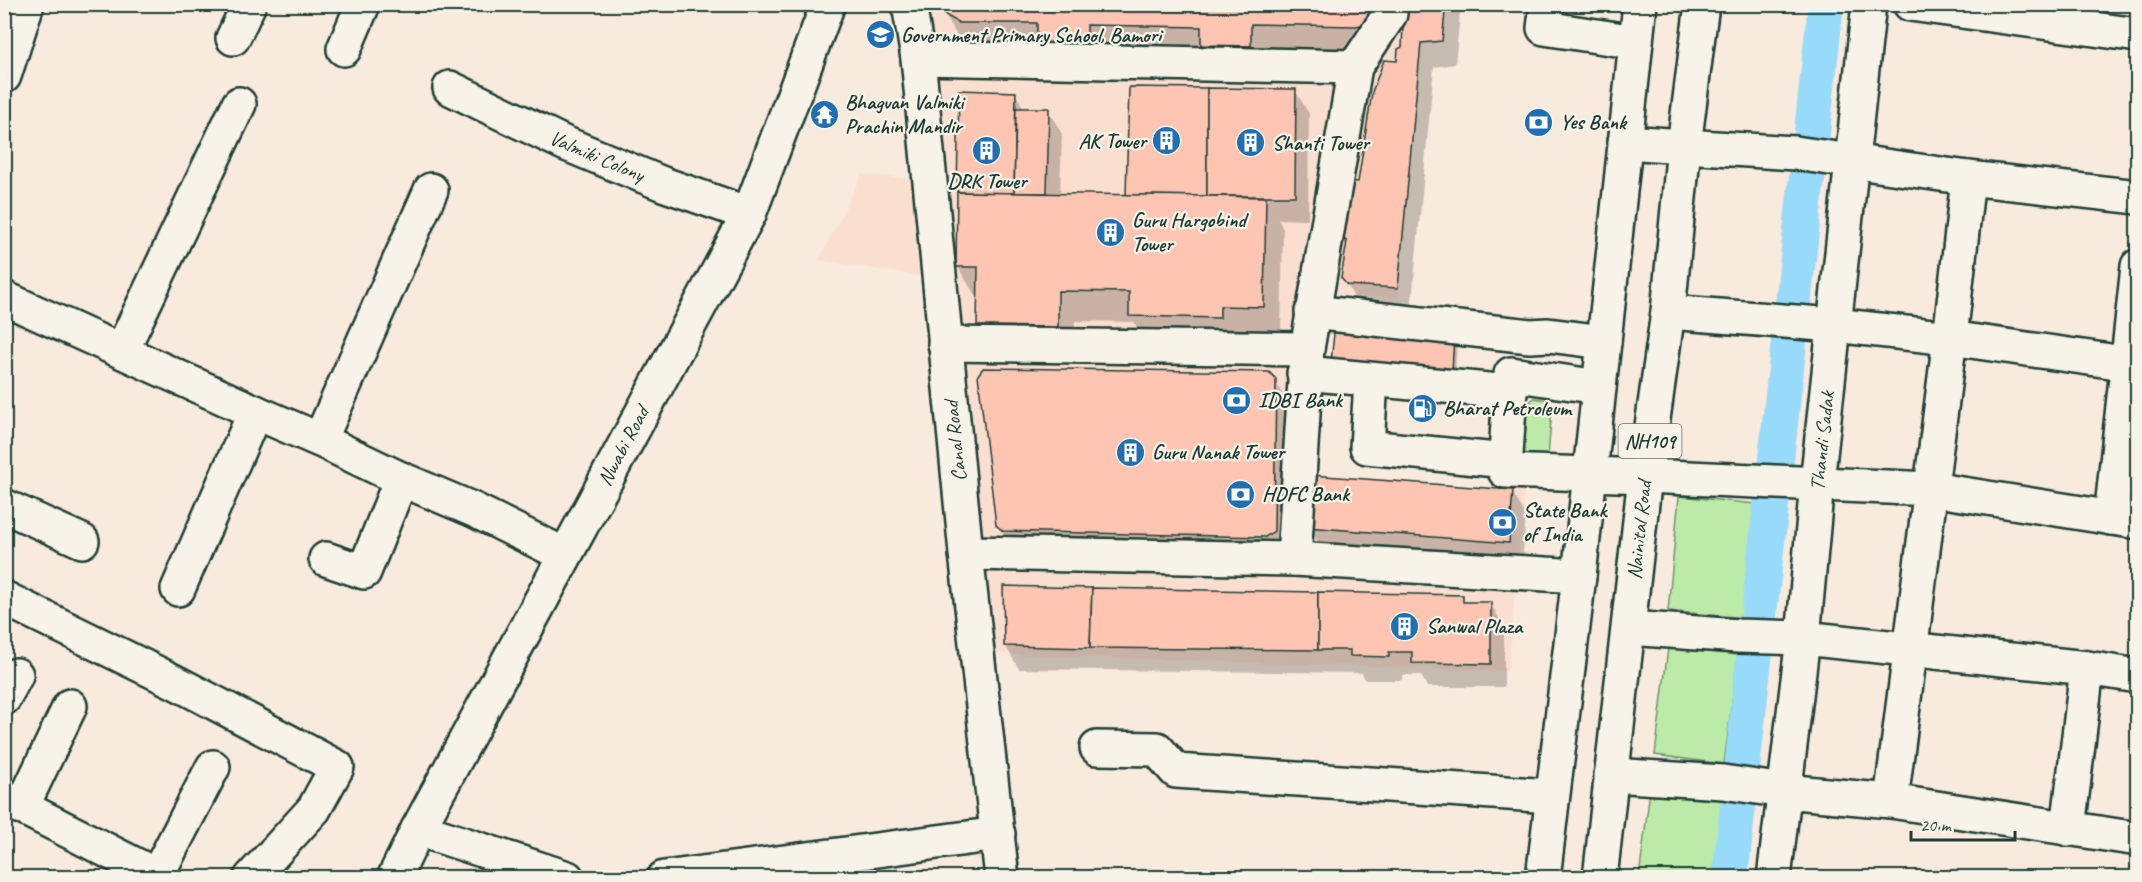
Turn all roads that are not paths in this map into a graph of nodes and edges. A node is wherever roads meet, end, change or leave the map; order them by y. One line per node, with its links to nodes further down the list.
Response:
1 (27, 4): 17 (main road)
2 (249, 4): 13 (main road)
3 (363, 4): 15 (main road)
4 (828, 4): 27 (main road, Nwabi Road)
5 (909, 4): 16 (main road, Canal Road)
6 (1390, 4): 18 (main road)
7 (1547, 4): 14 (main road)
8 (1640, 4): 14 (main road, NH109)
9 (1702, 4): 22 (main road, Nainital Road / NH109)
10 (1869, 4): 23 (main road, Thandi Sadak)
11 (1910, 4): 12 (main road)
12 (2138, 35)
13 (233, 38)
14 (1636, 42): 21 (main road, NH109)
15 (344, 49)
16 (918, 58): 18 (main road); 35 (main road, Canal Road)
17 (6, 66)
18 (1355, 67): 30 (main road)
19 (450, 88): 27 (main road, Valmiki Colony)
20 (239, 104): 36 (main road)
21 (1625, 142): 22 (main road); 34 (main road, NH109)
22 (1684, 146): 23 (main road); 31 (main road, Nainital Road / NH109)
23 (1824, 157): 24 (main road); 32 (main road, Thandi Sadak)
24 (1968, 178): 26 (main road); 33 (main road)
25 (431, 190): 43 (main road)
26 (2138, 197)
27 (749, 214): 54 (main road, Nwabi Road)
28 (2138, 266): 38 (main road)
29 (6, 303): 36 (main road)
30 (1313, 307): 34 (main road); 37 (main road)
31 (1668, 312): 32 (main road); 46 (main road, Nainital Road / NH109)
32 (1805, 322): 33 (main road); 48 (main road, Thandi Sadak)
33 (1950, 338): 38 (main road); 49 (main road)
34 (1604, 342): 40 (main road, NH109)
35 (945, 344): 37 (main road); 53 (main road, Canal Road)
36 (122, 350): 42 (main road)
37 (1306, 361): 39 (main road); 56 (main road)
38 (2132, 364): 51 (main road)
39 (1371, 380): 41 (main road); 44 (main road)
40 (1599, 387): 41 (main road); 45 (main road, NH109)
41 (1510, 392): 44 (main road)
42 (255, 412): 43 (main road); 58 (main road)
43 (320, 440): 47 (main road)
44 (1506, 461): 45 (main road)
45 (1590, 474): 46 (main road); 57 (main road, NH109)
46 (1645, 476): 48 (main road); 60 (main road, Nainital Road / NH109)
47 (401, 479): 54 (main road); 55 (main road)
48 (1802, 483): 49 (main road); 61 (main road, Thandi Sadak)
49 (1931, 489): 51 (main road); 62 (main road)
50 (4, 506): 52 (main road)
51 (2124, 520)
52 (82, 541)
53 (966, 553): 56 (main road); 75 (main road, Canal Road)
54 (565, 555): 73 (main road, Nwabi Road)
55 (326, 559)
56 (1294, 559): 57 (main road)
57 (1579, 576): 70 (main road, NH109)
58 (178, 589)
59 (4, 598): 78 (main road)
60 (1629, 627): 61 (main road); 68 (main road, Nainital Road / NH109)
61 (1803, 638): 62 (main road); 69 (main road, Thandi Sadak)
62 (1910, 651): 63 (main road); 71 (main road)
63 (2087, 668): 64 (main road); 74 (main road)
64 (2138, 676)
65 (70, 706): 72 (main road)
66 (1096, 748): 70 (main road)
67 (213, 767): 77 (main road)
68 (1611, 775): 69 (main road); 84 (main road, Nainital Road / NH109)
69 (1754, 787): 71 (main road); 85 (main road, Thandi Sadak)
70 (1552, 796): 83 (main road, NH109)
71 (1891, 801): 74 (main road)
72 (14, 802): 77 (main road)
73 (418, 829): 79 (main road, Nwabi Road); 80 (main road)
74 (2068, 829): 76 (main road)
75 (998, 834): 81 (main road); 82 (main road, Canal Road)
76 (2138, 839)
77 (159, 876)
78 (251, 878)
79 (394, 878)
80 (567, 878)
81 (664, 878)
82 (1002, 878)
83 (1543, 878)
84 (1600, 878)
85 (1774, 878)

